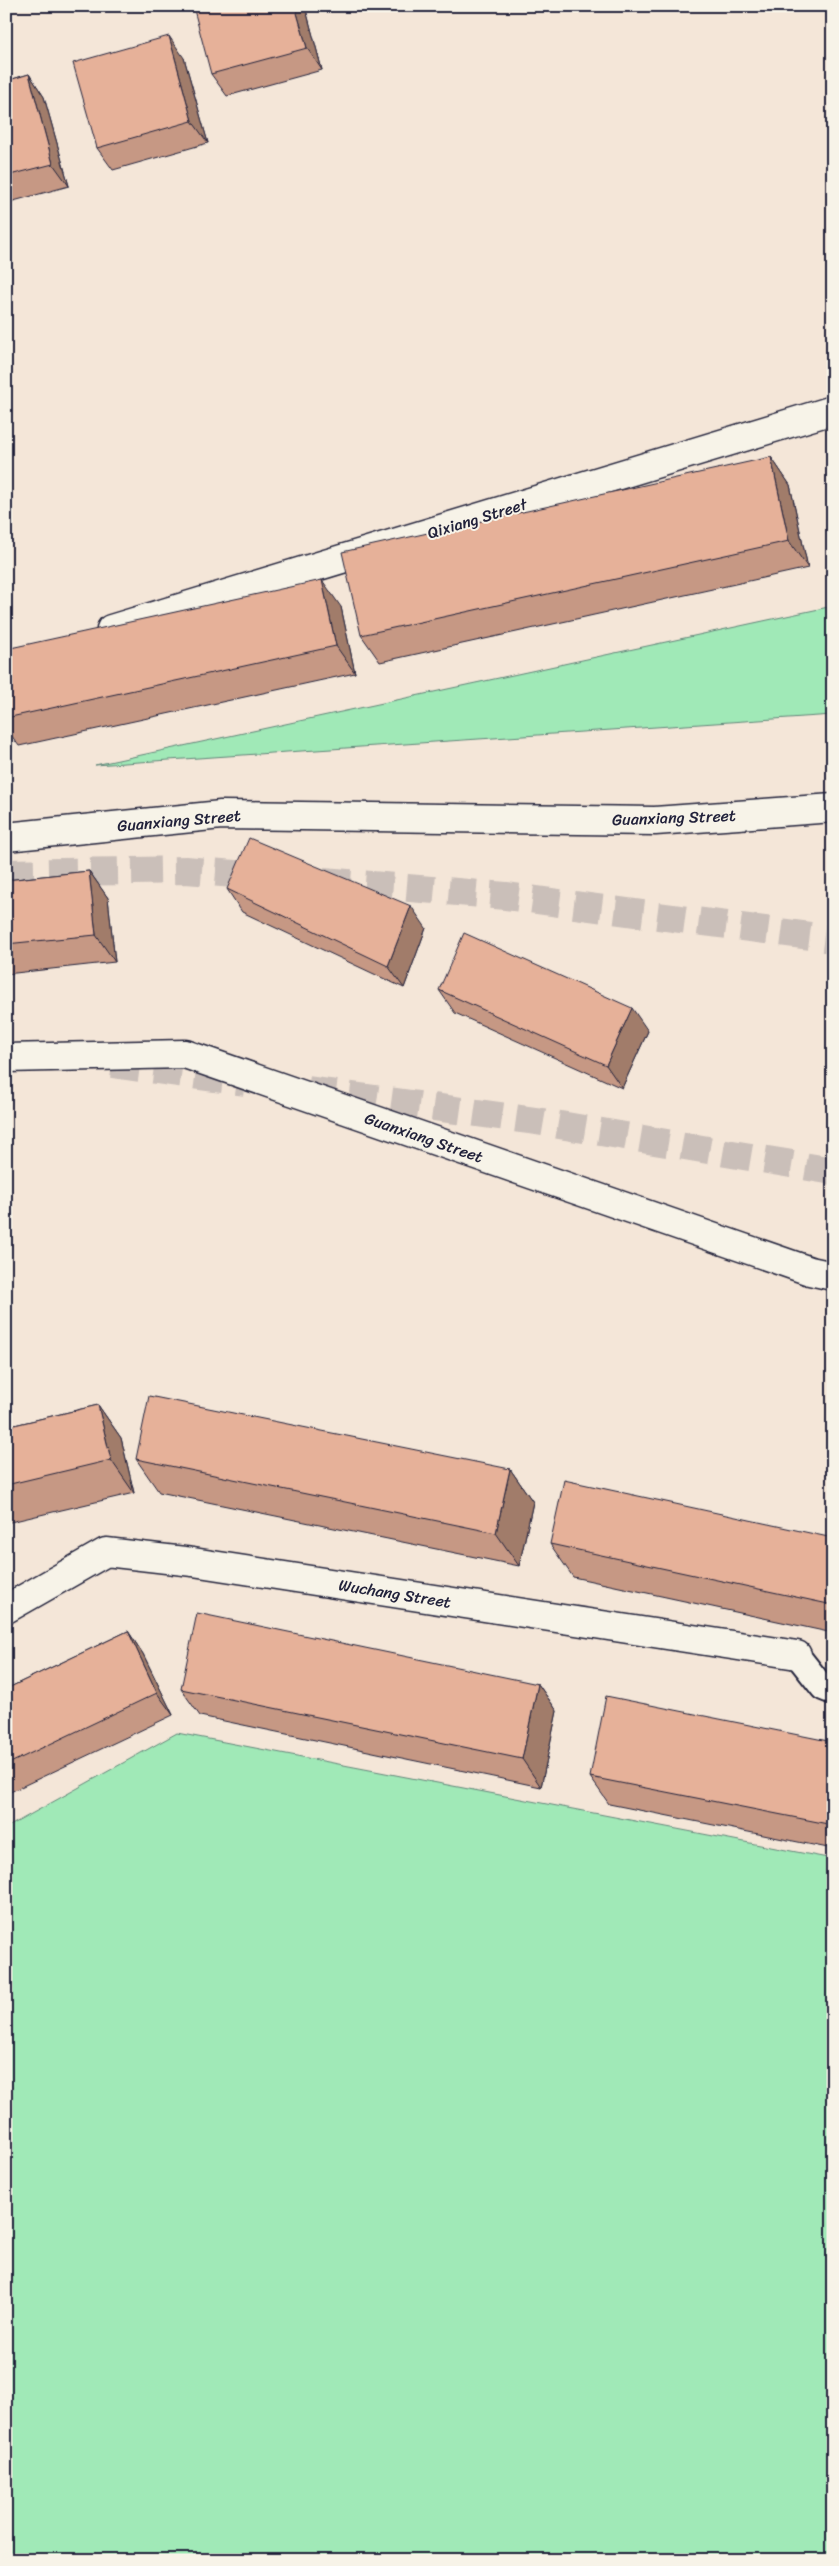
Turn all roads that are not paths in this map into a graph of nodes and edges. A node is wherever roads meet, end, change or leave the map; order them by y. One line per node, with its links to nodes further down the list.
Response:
1 (833, 410): 2 (street, Qixiang Street)
2 (92, 635)
3 (833, 808): 4 (street, Guanxiang Street)
4 (6, 837)
5 (6, 1058): 6 (street, Guanxiang Street)
6 (833, 1276)
7 (6, 1609): 8 (street, Wuchang Street)
8 (797, 1655): 9 (lane)
9 (833, 1692)

